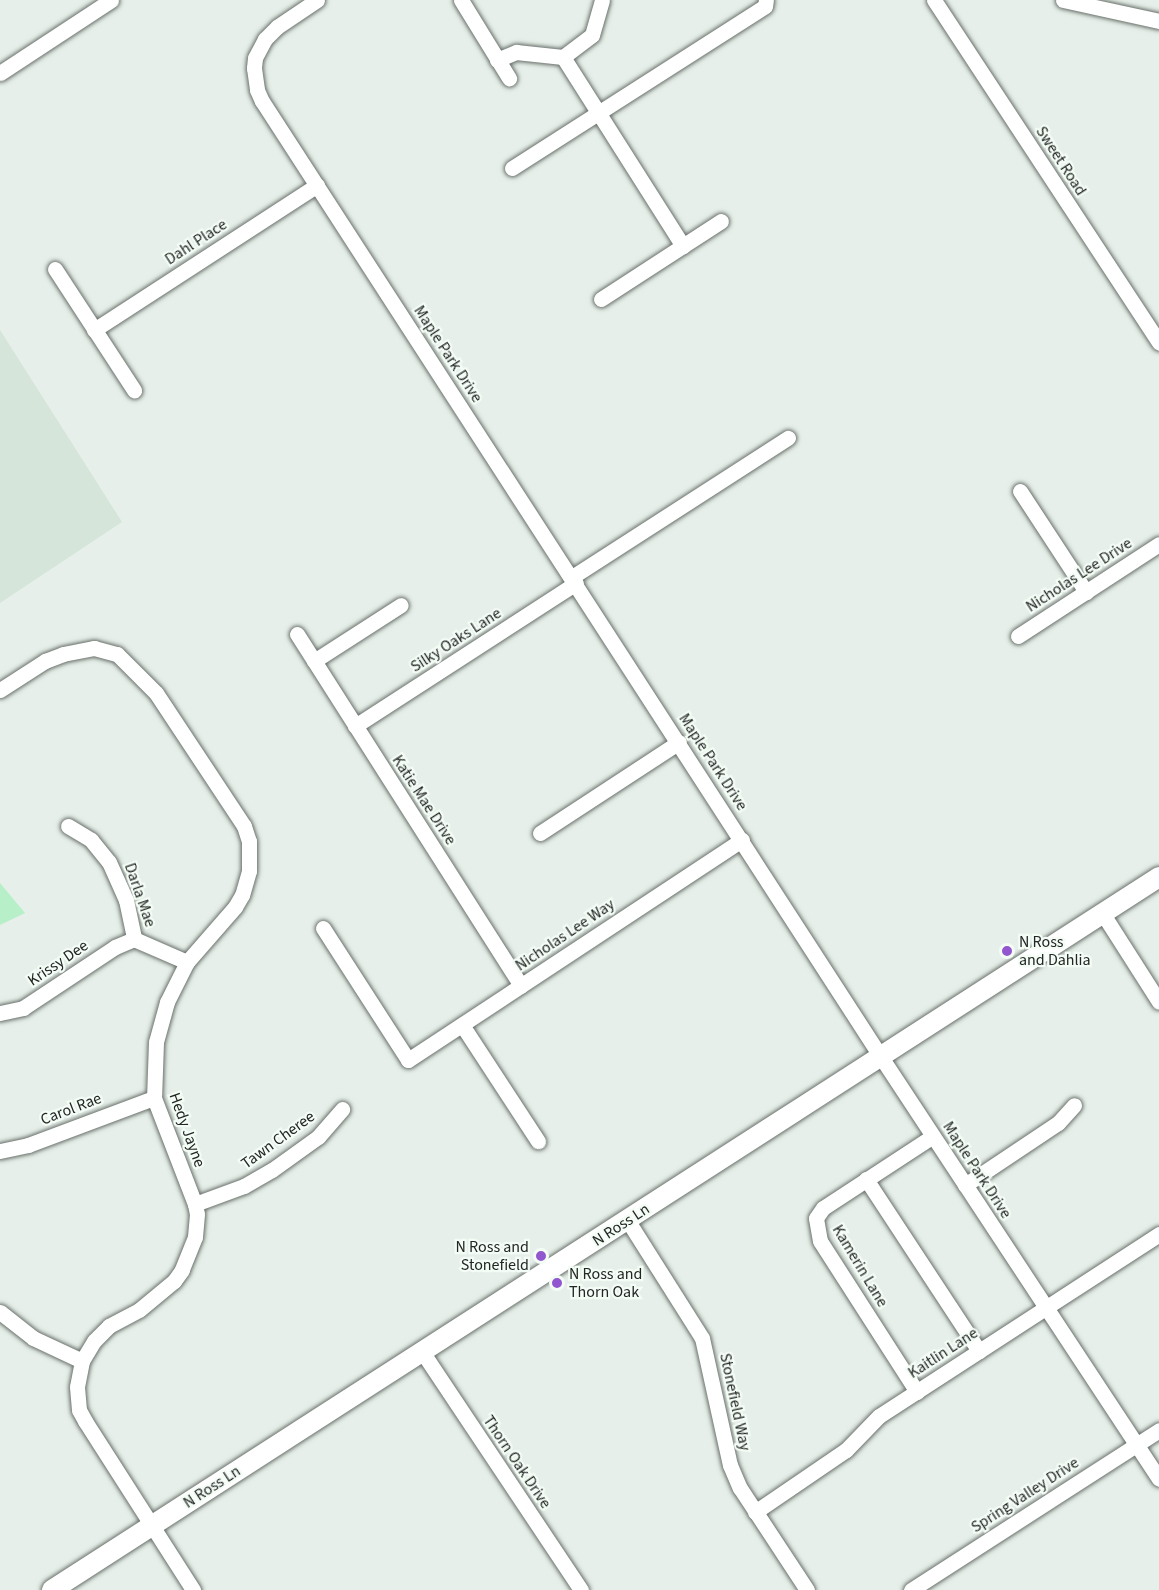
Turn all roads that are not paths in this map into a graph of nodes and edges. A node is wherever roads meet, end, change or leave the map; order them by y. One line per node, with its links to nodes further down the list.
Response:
1 (111, 0): 11 (street)
2 (317, 0): 15 (street, Maple Park Drive)
3 (461, 0): 10 (street)
4 (602, 0): 9 (street)
5 (766, 0): 13 (street)
6 (934, 0): 21 (street, Sweet Road)
7 (1063, 0): 8 (street)
8 (1159, 21)
9 (563, 57): 10 (street); 13 (street)
10 (497, 60): 12 (street)
11 (0, 73)
12 (509, 78)
13 (598, 113): 14 (street); 17 (street)
14 (512, 168)
15 (317, 185): 20 (street, Dahl Place); 26 (street, Maple Park Drive)
16 (721, 221): 17 (street)
17 (683, 246): 19 (street)
18 (55, 269): 20 (street)
19 (601, 299)
20 (94, 330): 22 (street)
21 (1159, 343)
22 (134, 390)
23 (788, 438): 26 (street, Silky Oaks Lane)
24 (1020, 491): 27 (street)
25 (1159, 544): 27 (street, Nicholas Lee Drive)
26 (574, 580): 33 (street, Silky Oaks Lane); 34 (street, Maple Park Drive)
27 (1086, 592): 30 (street, Nicholas Lee Drive)
28 (401, 605): 31 (street)
29 (297, 634): 31 (street, Katie Mae Drive)
30 (1018, 636)
31 (314, 661): 33 (street, Katie Mae Drive)
32 (0, 690): 42 (street, Hedy Jayne)
33 (356, 726): 43 (street, Katie Mae Drive)
34 (679, 742): 36 (street); 37 (street, Maple Park Drive)
35 (68, 826): 41 (street, Darla Mae)
36 (540, 833)
37 (742, 840): 43 (street, Nicholas Lee Way); 47 (street, Maple Park Drive)
38 (1159, 877): 39 (main road, N Ross Ln)
39 (1103, 914): 44 (street); 47 (main road, N Ross Ln)
40 (323, 928): 46 (street, Nicholas Lee Way)
41 (134, 939): 42 (street, Darla Mae); 45 (street, Krissy Dee)
42 (187, 962): 48 (street, Hedy Jayne)
43 (521, 986): 46 (street, Nicholas Lee Way)
44 (1159, 1002)
45 (0, 1013)
46 (462, 1025): 52 (street)
47 (881, 1057): 51 (street, Maple Park Drive); 57 (main road, N Ross Ln)
48 (154, 1098): 53 (street, Carol Rae); 56 (street, Hedy Jayne)
49 (1074, 1105): 55 (street)
50 (342, 1109): 56 (street, Tawn Cheree)
51 (933, 1136): 54 (street, Kamerin Lane); 55 (street, Maple Park Drive)
52 (538, 1141)
53 (0, 1151)
54 (866, 1179): 61 (street); 64 (street, Kamerin Lane)
55 (965, 1185): 59 (street, Maple Park Drive)
56 (195, 1204): 63 (street, Hedy Jayne)
57 (628, 1221): 62 (main road, N Ross Ln); 68 (street, Stonefield Way)
58 (1159, 1234): 59 (street, Kaitlin Lane)
59 (1046, 1307): 61 (street, Kaitlin Lane); 66 (street, Maple Park Drive)
60 (0, 1312): 63 (street)
61 (979, 1351): 64 (street, Kaitlin Lane)
62 (423, 1353): 69 (main road, N Ross Ln); 72 (street, Thorn Oak Drive)
63 (82, 1361): 69 (street, Hedy Jayne)
64 (917, 1392): 68 (street, Kaitlin Lane)
65 (1159, 1430): 66 (street, Spring Valley Drive)
66 (1136, 1445): 67 (street, Maple Park Drive); 74 (street, Spring Valley Drive)
67 (1159, 1479)
68 (755, 1512): 73 (street, Stonefield Way)
69 (151, 1527): 70 (main road, N Ross Ln); 71 (street, Hedy Jayne)
70 (52, 1590)
71 (193, 1590)
72 (581, 1590)
73 (807, 1590)
74 (911, 1590)

